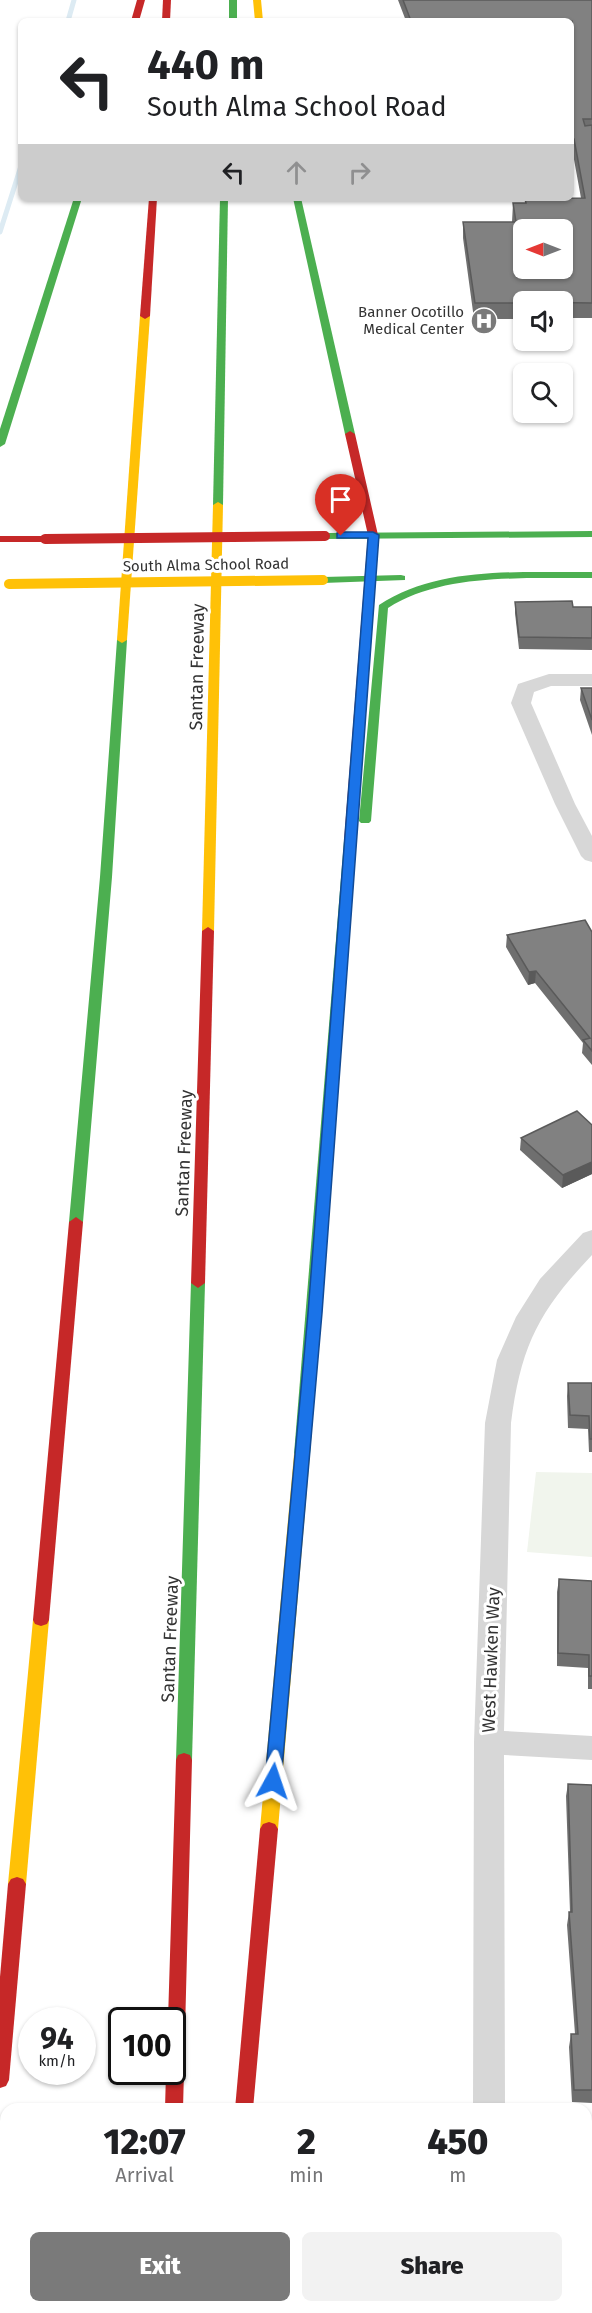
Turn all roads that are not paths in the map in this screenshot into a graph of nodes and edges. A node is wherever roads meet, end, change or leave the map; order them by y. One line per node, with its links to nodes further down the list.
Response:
1 (141, 0): 5 (main road)
2 (167, 0): 6 (main road)
3 (233, 0): 7 (main road)
4 (257, 0): 8 (main road)
5 (136, 18)
6 (166, 18)
7 (232, 18)
8 (259, 18)
9 (77, 201): 13 (main road)
10 (153, 201): 27 (main road)
11 (224, 201): 28 (main road, Santan Freeway)
12 (298, 201): 15 (main road)
13 (0, 444)
14 (592, 534): 15 (main road, South Alma School Road)
15 (373, 535): 16 (main road, South Alma School Road, bridge); 19 (main road)
16 (0, 539)
17 (592, 575): 18 (main road, South Alma School Road)
18 (499, 577): 19 (main road, South Alma School Road); 23 (main road)
19 (369, 579): 20 (main road, South Alma School Road, bridge); 23 (main road)
20 (4, 584)
21 (592, 680): 22 (street)
22 (592, 856)
23 (348, 861): 29 (main road)
24 (592, 1239): 25 (street, West Hawken Way)
25 (489, 1742): 26 (street); 30 (street, West Hawken Way)
26 (592, 1748)
27 (0, 2080)
28 (174, 2103)
29 (245, 2103)
30 (489, 2103)

